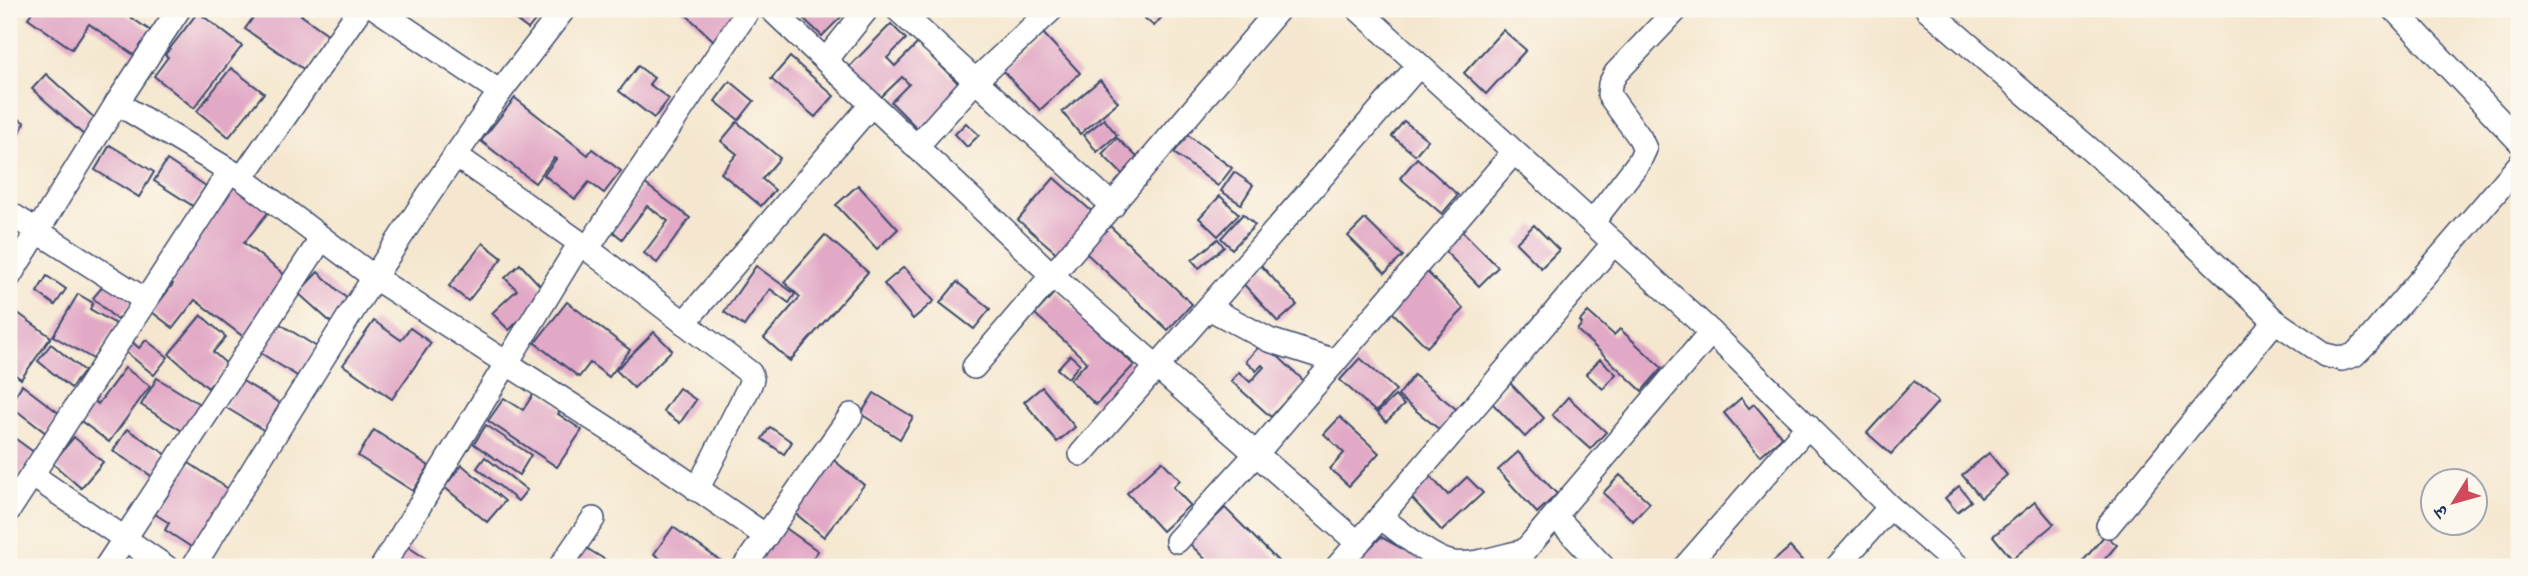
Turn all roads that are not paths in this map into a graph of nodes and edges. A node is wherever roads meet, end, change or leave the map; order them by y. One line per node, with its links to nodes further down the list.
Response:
1 (179, 9): 19 (street)
2 (360, 9): 26 (street)
3 (377, 9): 18 (street)
4 (564, 9): 18 (street)
5 (749, 9): 33 (street)
6 (771, 9): 15 (street)
7 (867, 9): 15 (street)
8 (897, 9): 17 (street)
9 (1052, 9): 17 (street)
10 (1279, 9): 27 (street)
11 (1358, 9): 16 (street)
12 (1676, 9): 29 (street)
13 (1927, 9): 39 (street)
14 (2394, 9): 21 (street)
15 (826, 60): 20 (street)
16 (1419, 65): 23 (street); 38 (street)
17 (976, 80): 22 (street); 27 (street)
18 (500, 92): 24 (street)
19 (117, 103): 26 (street); 30 (street)
20 (871, 105): 22 (street); 40 (street)
21 (2519, 141)
22 (916, 147): 34 (street)
23 (1514, 152): 29 (street); 42 (street)
24 (455, 156): 33 (street); 36 (street)
25 (2519, 165): 39 (street)
26 (236, 175): 31 (street); 37 (street)
27 (1113, 206): 34 (street)
28 (9, 213): 30 (street)
29 (1592, 223): 32 (street)
30 (38, 232): 35 (street); 37 (street)
31 (321, 238): 36 (street); 59 (street)
32 (1614, 243): 41 (street); 55 (street)
33 (584, 246): 40 (street); 43 (street)
34 (1053, 276): 44 (street); 45 (street)
35 (9, 277)
36 (376, 278): 43 (street); 65 (street)
37 (145, 300): 50 (street)
38 (1209, 308): 42 (street); 45 (street)
39 (2275, 321): 57 (street)
40 (684, 323): 51 (street)
41 (1711, 332): 47 (street); 54 (street)
42 (1335, 361): 49 (street)
43 (508, 364): 51 (street); 66 (street)
44 (975, 367)
45 (1157, 367): 48 (street); 49 (street)
46 (851, 415): 58 (street)
47 (1808, 426): 52 (street); 71 (street)
48 (1081, 454)
49 (1256, 454): 60 (street); 61 (street)
50 (32, 475): 53 (street); 59 (street)
51 (698, 490): 58 (street)
52 (1890, 507): 72 (street); 73 (street)
53 (9, 510)
54 (1555, 516): 62 (street); 70 (street)
55 (1380, 517): 61 (street); 62 (street)
56 (593, 519): 67 (street)
57 (2108, 526)
58 (766, 536): 68 (street)
59 (124, 537): 63 (street); 64 (street)
60 (1177, 541)
61 (1358, 543): 69 (street)
62 (1518, 559)
63 (106, 567)
64 (166, 567)
65 (193, 567)
66 (382, 567)
67 (560, 567)
68 (744, 567)
69 (1337, 567)
70 (1602, 567)
71 (1685, 567)
72 (1837, 567)
73 (1959, 567)

